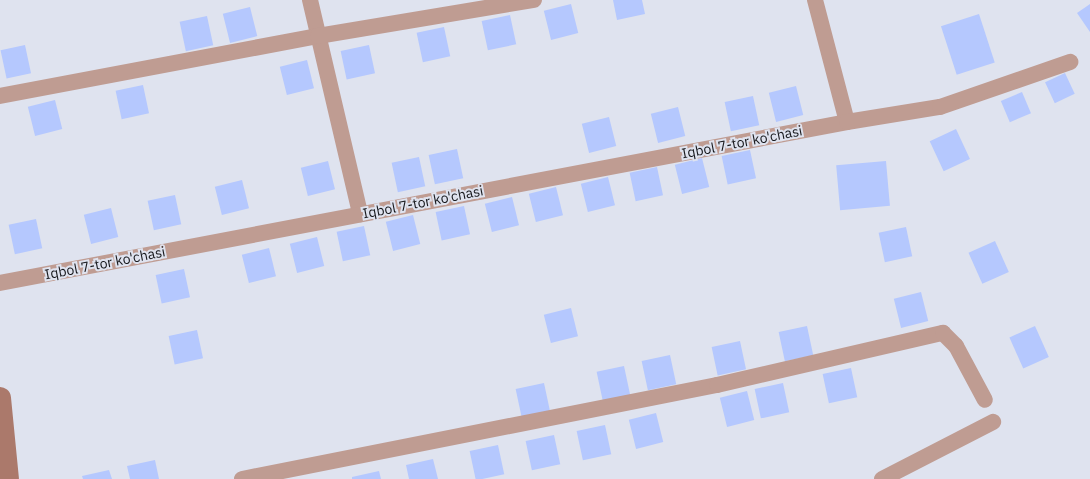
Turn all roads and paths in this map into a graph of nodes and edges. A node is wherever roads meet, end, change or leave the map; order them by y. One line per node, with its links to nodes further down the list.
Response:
1 (310, 0): 4 (street)
2 (534, 0): 4 (street)
3 (815, 0): 7 (street)
4 (318, 36): 6 (street); 8 (street)
5 (1070, 62): 7 (street, Iqbol 7-tor ko'chasi)
6 (0, 96)
7 (847, 122): 8 (street, Iqbol 7-tor ko'chasi)
8 (360, 214): 9 (street, Iqbol 7-tor ko'chasi)
9 (0, 283)
10 (0, 398): 13 (main road)
11 (985, 400): 14 (street)
12 (993, 422): 15 (street)
13 (8, 479)
14 (242, 479)
15 (882, 479)

